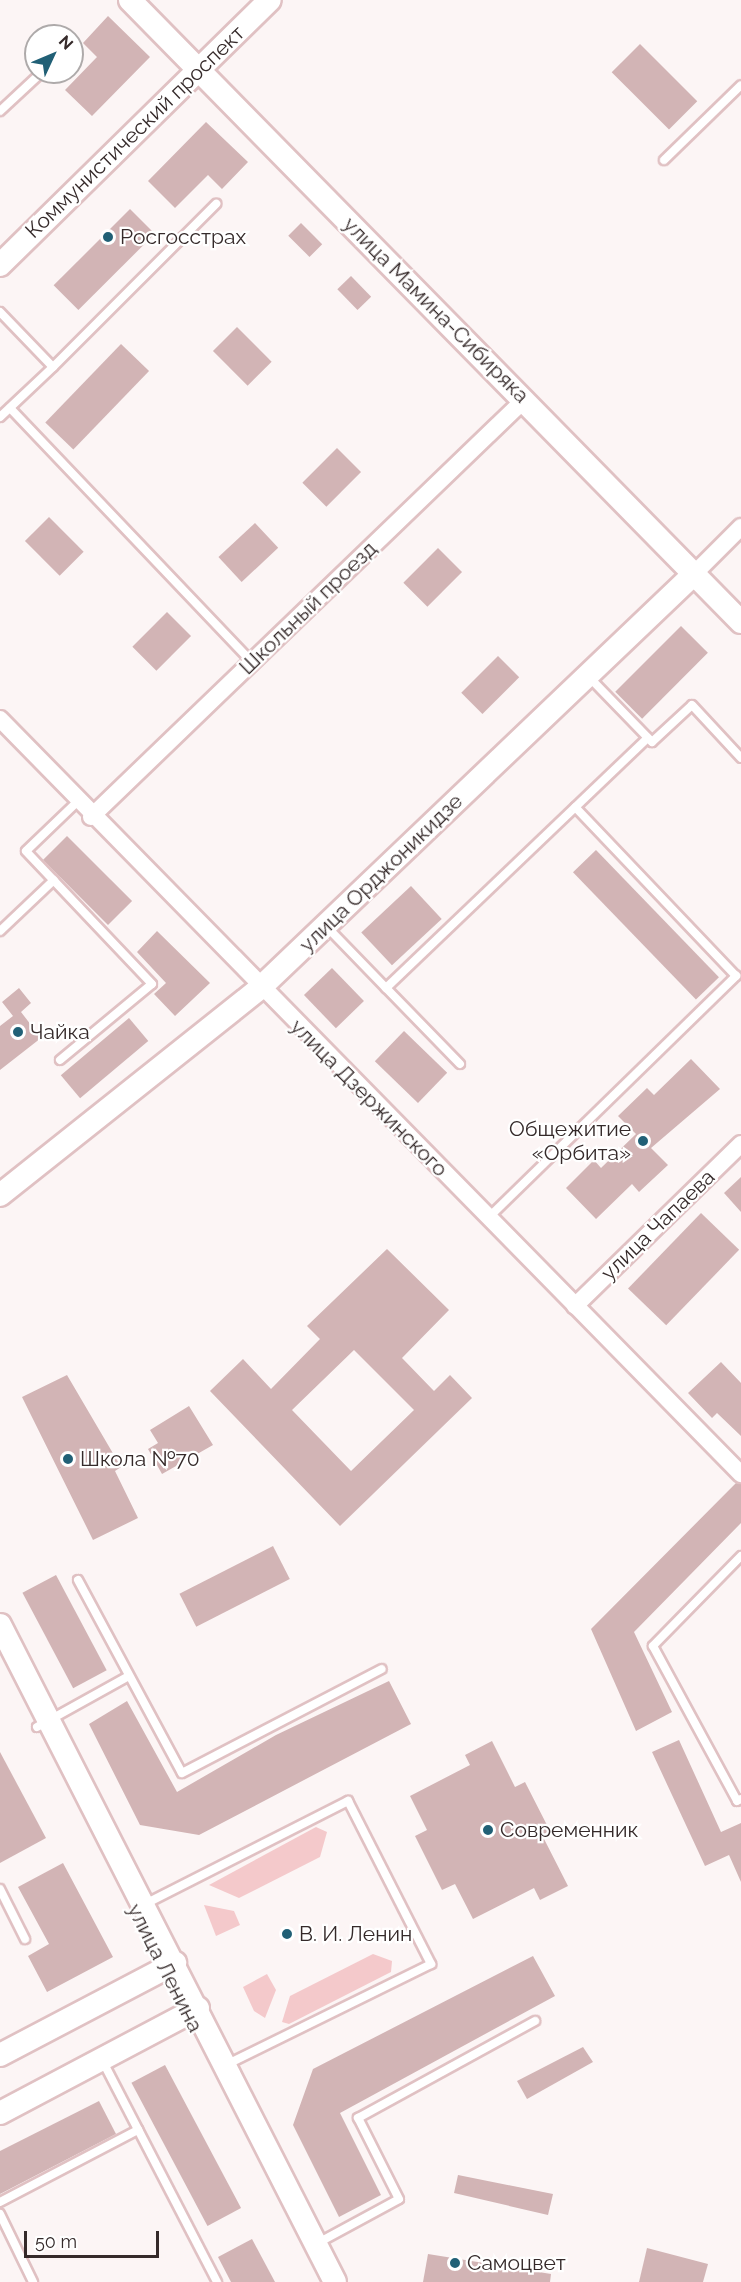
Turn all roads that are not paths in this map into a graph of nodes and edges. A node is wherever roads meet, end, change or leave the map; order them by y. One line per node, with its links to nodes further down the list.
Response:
1 (129, 0): 3 (main road, улица Мамина-Сибиряка)
2 (270, 0): 3 (main road, Коммунистический проспект)
3 (199, 70): 9 (main road, Коммунистический проспект); 12 (main road, улица Мамина-Сибиряка)
4 (29, 84): 6 (lane)
5 (741, 85): 7 (lane)
6 (0, 111)
7 (664, 160)
8 (216, 204): 11 (lane)
9 (0, 264)
10 (0, 312): 11 (lane)
11 (53, 367): 13 (lane)
12 (525, 399): 16 (main road, улица Мамина-Сибиряка); 18 (street, Школьный проезд)
13 (10, 408): 14 (lane); 18 (lane)
14 (0, 417)
15 (741, 527): 16 (street, улица Орджоникидзе)
16 (695, 573): 17 (main road, улица Мамина-Сибиряка); 19 (main road, улица Орджоникидзе)
17 (741, 622)
18 (252, 662): 25 (street, Школьный проезд)
19 (588, 676): 21 (lane); 27 (main road, улица Орджоникидзе)
20 (0, 719): 23 (street, улица Дзержинского)
21 (648, 738): 22 (lane); 24 (lane)
22 (741, 758)
23 (77, 802): 25 (street, улица Дзержинского); 26 (lane)
24 (575, 807): 30 (lane); 35 (lane)
25 (91, 817): 29 (street, улица Дзержинского)
26 (54, 880): 28 (lane); 31 (lane)
27 (326, 926): 29 (main road, улица Орджоникидзе); 30 (lane)
28 (0, 931)
29 (259, 988): 34 (main road, улица Орджоникидзе); 35 (street, улица Дзержинского)
30 (386, 988): 32 (lane)
31 (60, 1060)
32 (460, 1064)
33 (741, 1144): 36 (street, улица Чапаева)
34 (0, 1195)
35 (488, 1218): 36 (street, улица Дзержинского)
36 (575, 1306): 37 (street, улица Дзержинского)
37 (741, 1474)
38 (741, 1556): 45 (lane)
39 (78, 1580): 43 (lane)
40 (0, 1625): 44 (main road)
41 (0, 1657): 44 (main road, улица Ленина)
42 (382, 1669): 43 (lane)
43 (129, 1676): 44 (lane)
44 (44, 1724): 47 (main road, улица Ленина)
45 (741, 1798)
46 (0, 1889): 48 (lane)
47 (148, 1903): 49 (main road, улица Ленина); 54 (lane)
48 (25, 1939)
49 (170, 1966): 50 (main road, улица Ленина); 52 (main road)
50 (194, 2011): 53 (main road); 54 (main road, улица Ленина)
51 (535, 2021): 59 (lane)
52 (0, 2055)
53 (102, 2059): 55 (main road); 56 (lane)
54 (230, 2063): 59 (main road); 62 (main road, улица Ленина)
55 (0, 2113)
56 (138, 2130): 57 (lane); 61 (lane)
57 (0, 2202)
58 (0, 2214): 60 (lane)
59 (316, 2244): 63 (main road)
60 (33, 2282)
61 (217, 2282)
62 (322, 2282)
63 (335, 2282)

